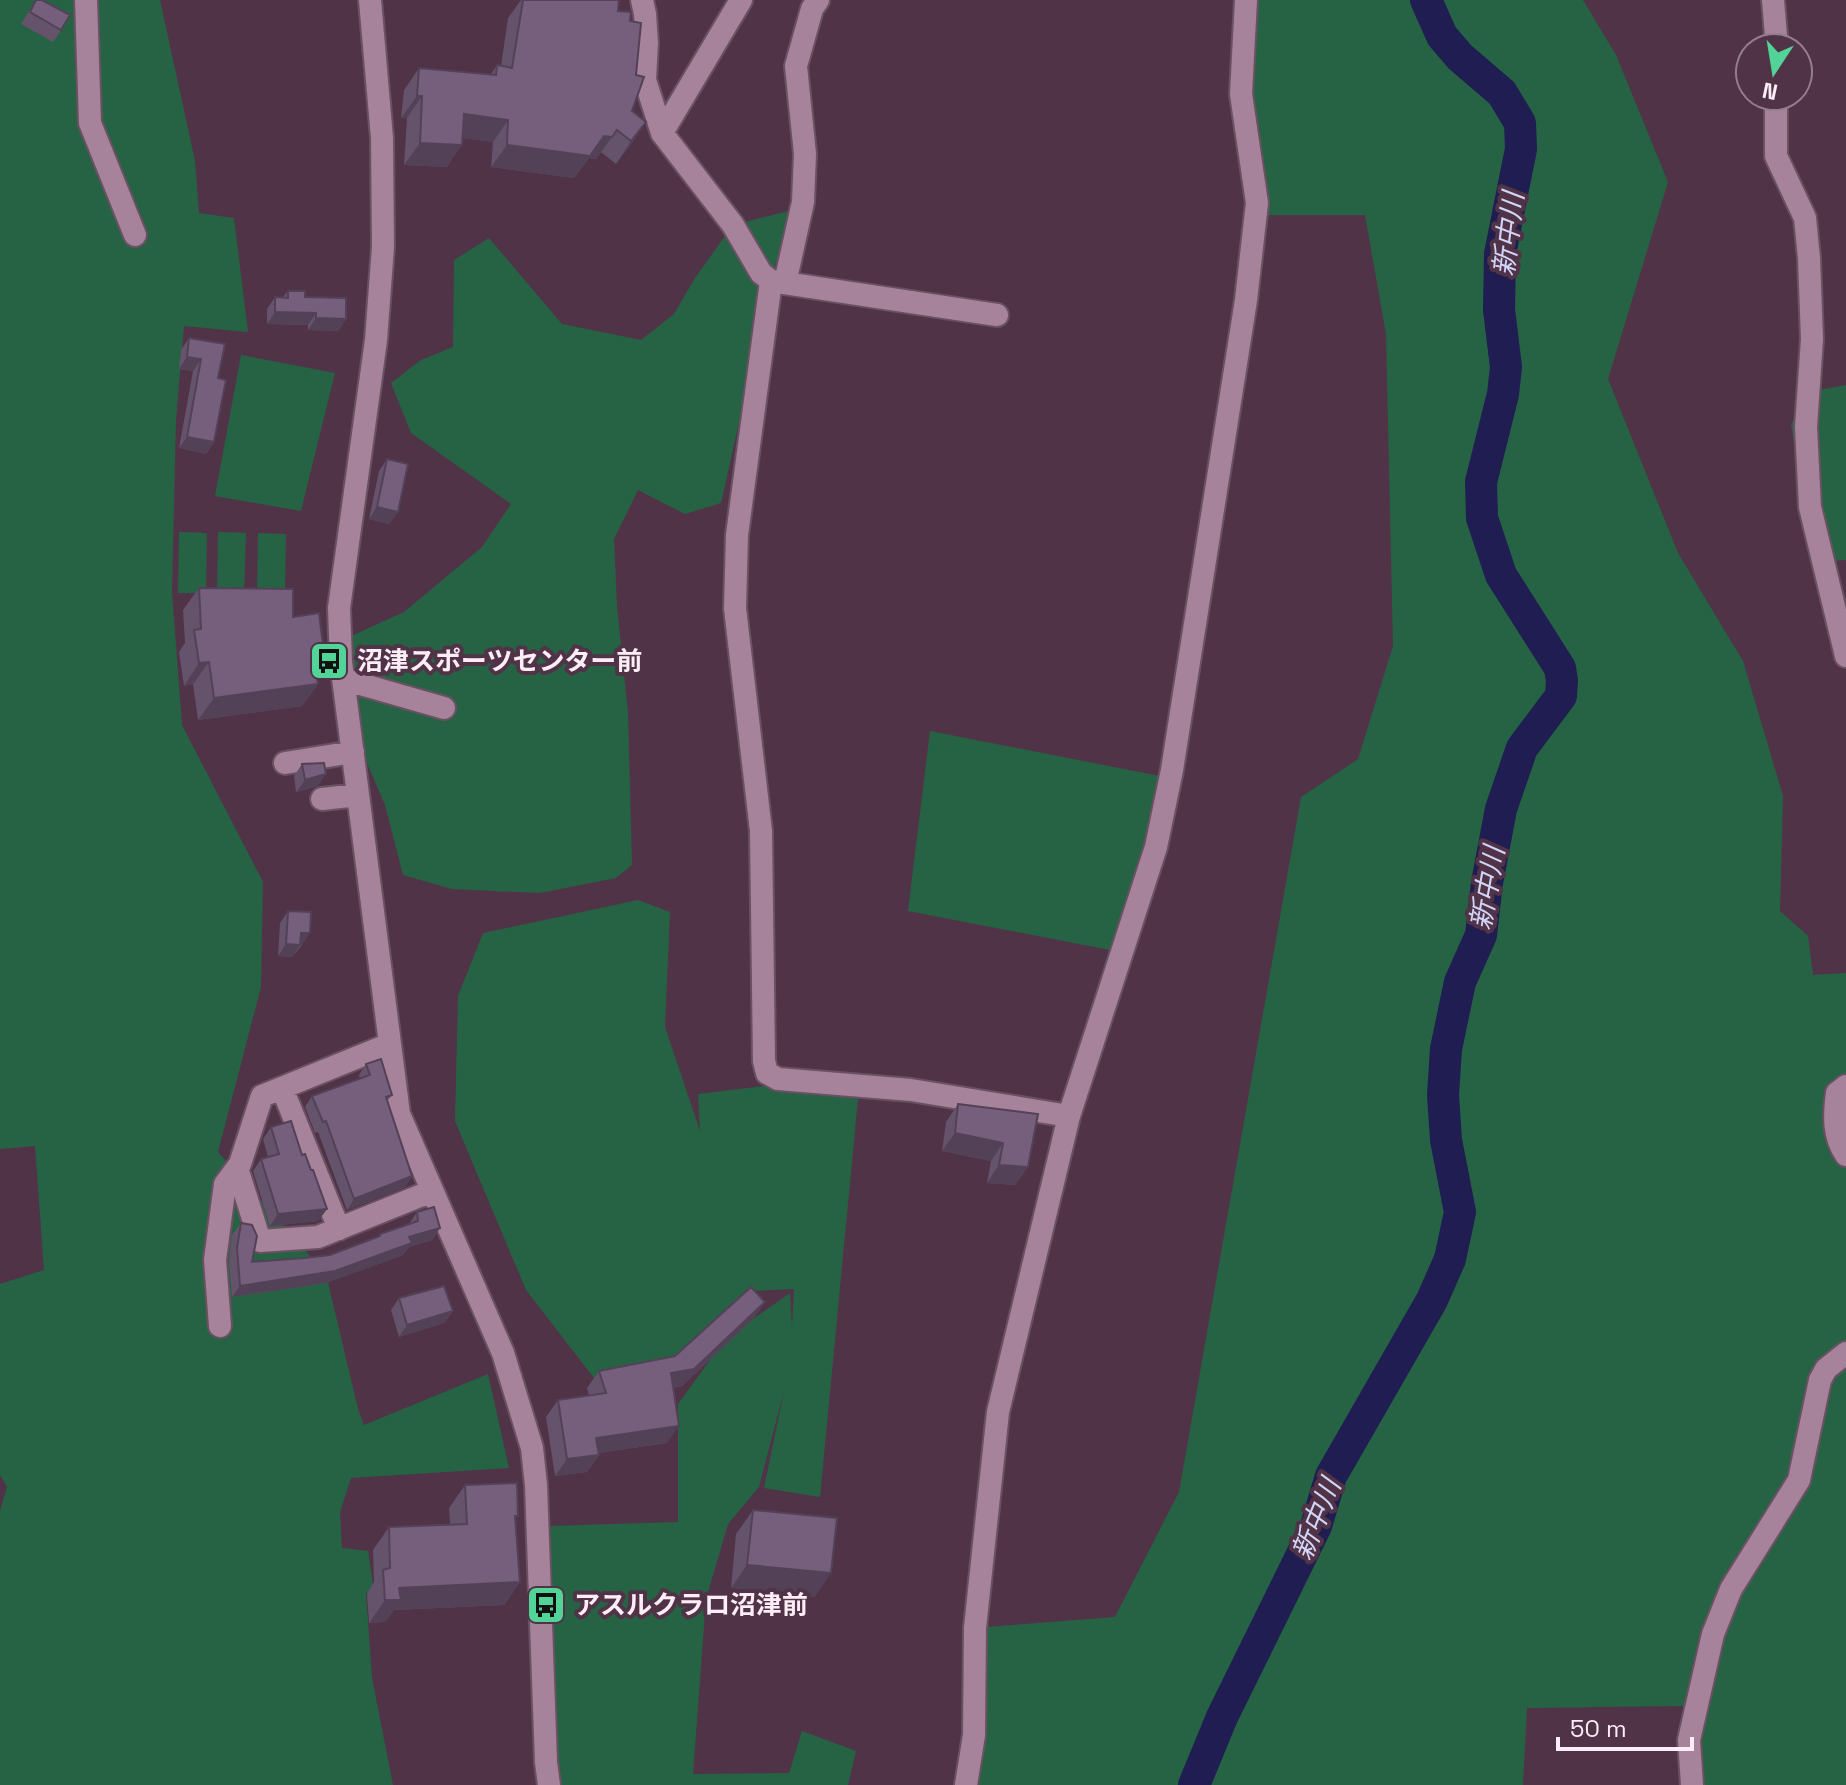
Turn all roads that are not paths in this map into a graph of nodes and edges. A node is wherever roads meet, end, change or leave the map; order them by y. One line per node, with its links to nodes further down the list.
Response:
1 (86, 0): 11 (street)
2 (370, 0): 15 (street)
3 (642, 0): 10 (street)
4 (741, 0): 10 (street)
5 (818, 0): 12 (street)
6 (1246, 0): 24 (street)
7 (1773, 0): 8 (street)
8 (1776, 32)
9 (1776, 112): 14 (street)
10 (662, 133): 12 (street)
11 (135, 235)
12 (778, 282): 13 (street); 24 (street)
13 (997, 315)
14 (1846, 656)
15 (343, 679): 16 (street); 17 (street)
16 (444, 708)
17 (353, 752): 18 (street); 19 (street)
18 (285, 763)
19 (358, 795): 20 (street); 21 (street)
20 (322, 799)
21 (390, 1044): 23 (street); 27 (street)
22 (1846, 1086): 25 (street)
23 (282, 1088): 26 (street); 28 (street)
24 (1069, 1116): 32 (street)
25 (1846, 1155)
26 (237, 1168): 28 (street); 29 (street)
27 (432, 1191): 28 (street); 31 (street)
28 (339, 1229)
29 (220, 1326)
30 (1846, 1353): 33 (street)
31 (549, 1785)
32 (966, 1785)
33 (1692, 1785)

